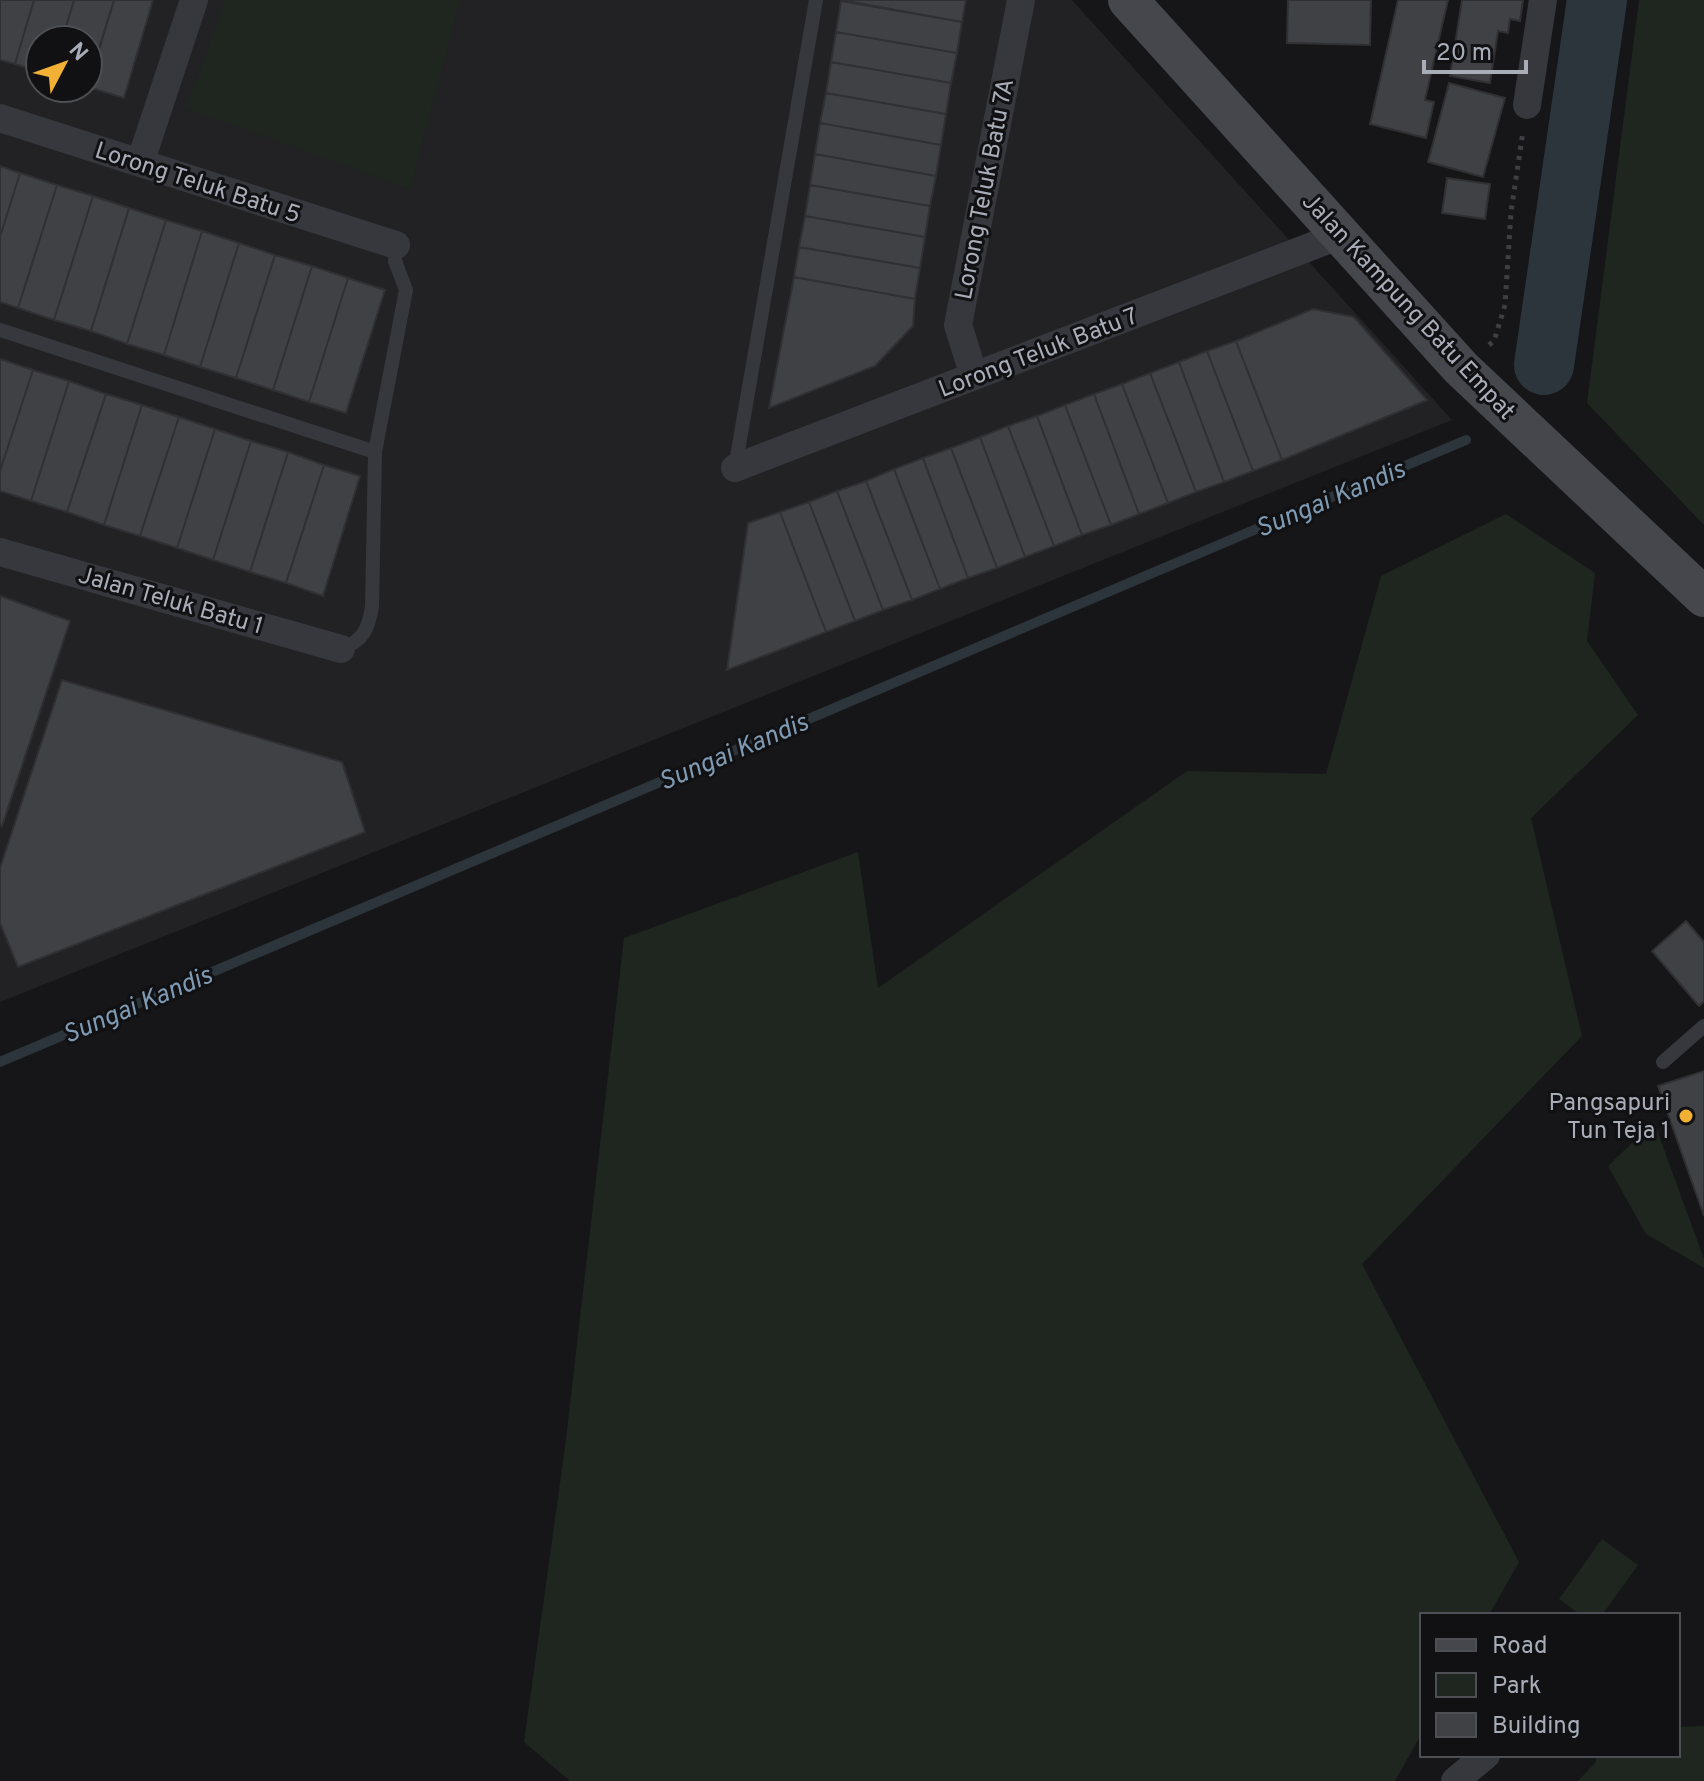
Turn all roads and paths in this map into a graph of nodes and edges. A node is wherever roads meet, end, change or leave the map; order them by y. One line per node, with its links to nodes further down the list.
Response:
1 (194, 0): 8 (street)
2 (816, 0): 15 (lane)
3 (1021, 0): 13 (street, Lorong Teluk Batu 7A)
4 (1543, 0): 6 (street)
5 (1133, 2): 9 (main road, Jalan Kampung Batu Empat)
6 (1527, 105): 12 (path)
7 (0, 118): 8 (street, Lorong Teluk Batu 5)
8 (140, 163): 10 (street, Lorong Teluk Batu 5)
9 (1341, 235): 12 (main road, Jalan Kampung Batu Empat); 13 (street, Lorong Teluk Batu 7)
10 (396, 245): 14 (lane)
11 (0, 330): 14 (lane)
12 (1461, 368): 17 (main road, Jalan Kampung Batu Empat)
13 (974, 376): 15 (street, Lorong Teluk Batu 7)
14 (375, 452): 18 (lane)
15 (735, 468)
16 (0, 552): 18 (street, Jalan Teluk Batu 1)
17 (1704, 597)
18 (341, 649)
19 (1704, 1026): 20 (lane)
20 (1663, 1062)
21 (1484, 1757): 22 (street)
22 (1455, 1781)

